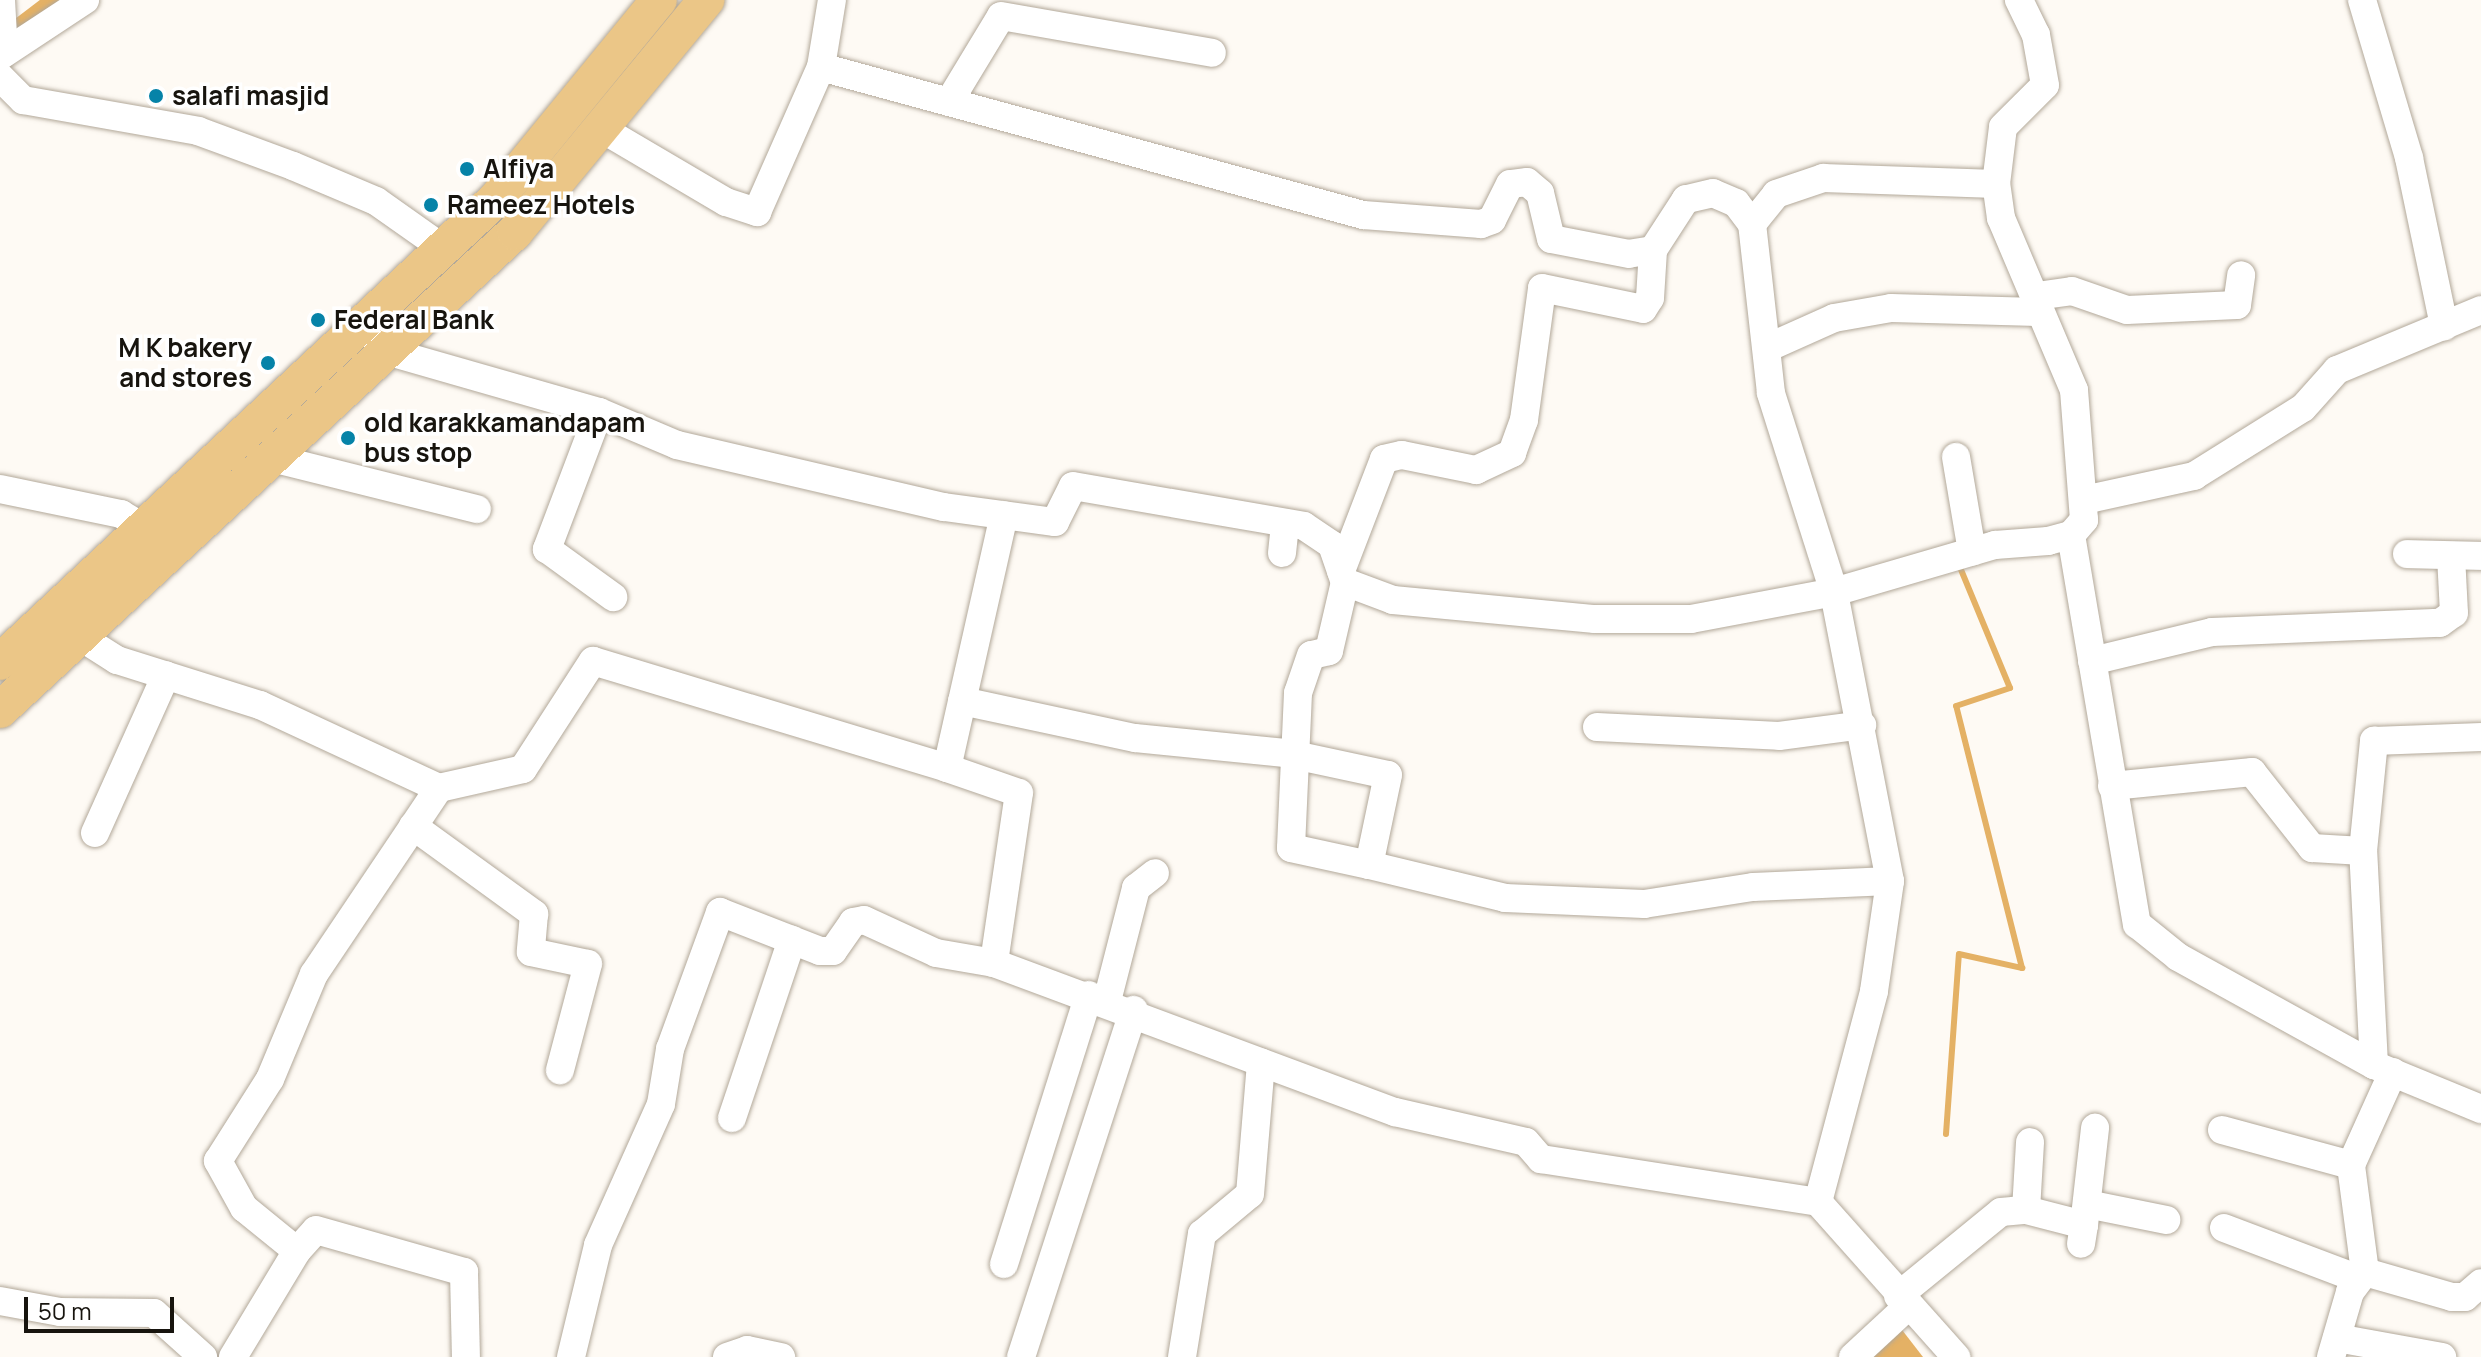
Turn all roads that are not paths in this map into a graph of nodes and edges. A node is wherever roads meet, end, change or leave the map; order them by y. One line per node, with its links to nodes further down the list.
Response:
1 (85, 0): 9 (street)
2 (659, 0): 15 (main road)
3 (706, 0): 12 (main road)
4 (832, 0): 10 (street)
5 (2019, 0): 13 (street)
6 (2362, 0): 20 (street)
7 (1, 9): 9 (street)
8 (1212, 53): 11 (street)
9 (2, 59): 15 (street)
10 (821, 67): 11 (street); 12 (street)
11 (949, 102): 16 (street)
12 (602, 129): 21 (main road)
13 (1996, 184): 14 (street); 18 (street)
14 (1752, 224): 16 (street); 22 (street)
15 (444, 249): 21 (main road)
16 (1653, 250): 38 (street)
17 (2241, 275): 18 (street)
18 (2038, 304): 22 (street); 27 (street)
19 (2481, 310): 20 (street)
20 (2444, 326): 27 (street)
21 (375, 338): 23 (street); 25 (main road); 31 (main road)
22 (1767, 348): 39 (street)
23 (599, 412): 29 (street); 40 (street)
24 (1956, 457): 33 (street)
25 (276, 459): 28 (street); 41 (main road)
26 (0, 489): 31 (street)
27 (2084, 500): 32 (street)
28 (477, 509)
29 (1004, 515): 30 (street); 45 (street)
30 (1285, 523): 34 (street); 38 (street)
31 (144, 528): 43 (main road)
32 (2071, 535): 33 (street); 42 (street)
33 (1972, 552): 39 (street)
34 (1282, 553)
35 (2407, 554): 36 (street)
36 (2451, 556): 37 (street); 42 (street)
37 (2481, 556)
38 (1343, 576): 39 (street); 50 (street)
39 (1834, 592): 47 (street)
40 (613, 597)
41 (79, 636): 44 (street); 46 (main road)
42 (2092, 661): 52 (street)
43 (0, 662)
44 (166, 675): 53 (street); 55 (street)
45 (962, 701): 50 (street); 51 (street)
46 (0, 710)
47 (1862, 725): 48 (street); 59 (street)
48 (1597, 727)
49 (2481, 737): 56 (street)
50 (1293, 754): 57 (street); 57 (street)
51 (947, 768): 53 (street); 61 (street)
52 (2112, 786): 56 (street); 65 (street)
53 (439, 788): 54 (street)
54 (413, 826): 66 (street); 78 (street)
55 (95, 833)
56 (2363, 851): 65 (street)
57 (1369, 865): 59 (street)
58 (1155, 873): 62 (street)
59 (1890, 881): 73 (street)
60 (792, 940): 61 (street); 68 (street); 88 (street)
61 (994, 963): 62 (street)
62 (1098, 998): 63 (street); 79 (street)
63 (1134, 1010): 64 (street); 91 (street)
64 (1261, 1062): 73 (street); 92 (street)
65 (2384, 1069): 67 (street); 72 (street)
66 (560, 1070)
67 (2481, 1109)
68 (732, 1118)
69 (2095, 1128): 76 (street)
70 (2222, 1130): 72 (street)
71 (2030, 1142): 74 (street)
72 (2351, 1165): 80 (street)
73 (1818, 1202): 83 (street)
74 (2026, 1210): 76 (street); 83 (street)
75 (2166, 1220): 76 (street)
76 (2084, 1224)
77 (2224, 1228): 80 (street)
78 (297, 1251): 86 (street); 87 (street)
79 (1004, 1264)
80 (2360, 1275): 81 (street); 84 (street)
81 (2481, 1283)
82 (0, 1301): 85 (street)
83 (1902, 1301): 93 (street); 94 (street)
84 (2334, 1347): 95 (street)
85 (203, 1357)
86 (233, 1357)
87 (466, 1357)
88 (571, 1357)
89 (727, 1357): 90 (street)
90 (781, 1357)
91 (1021, 1357)
92 (1182, 1357)
93 (1853, 1357)
94 (1956, 1357)
95 (2442, 1357)

